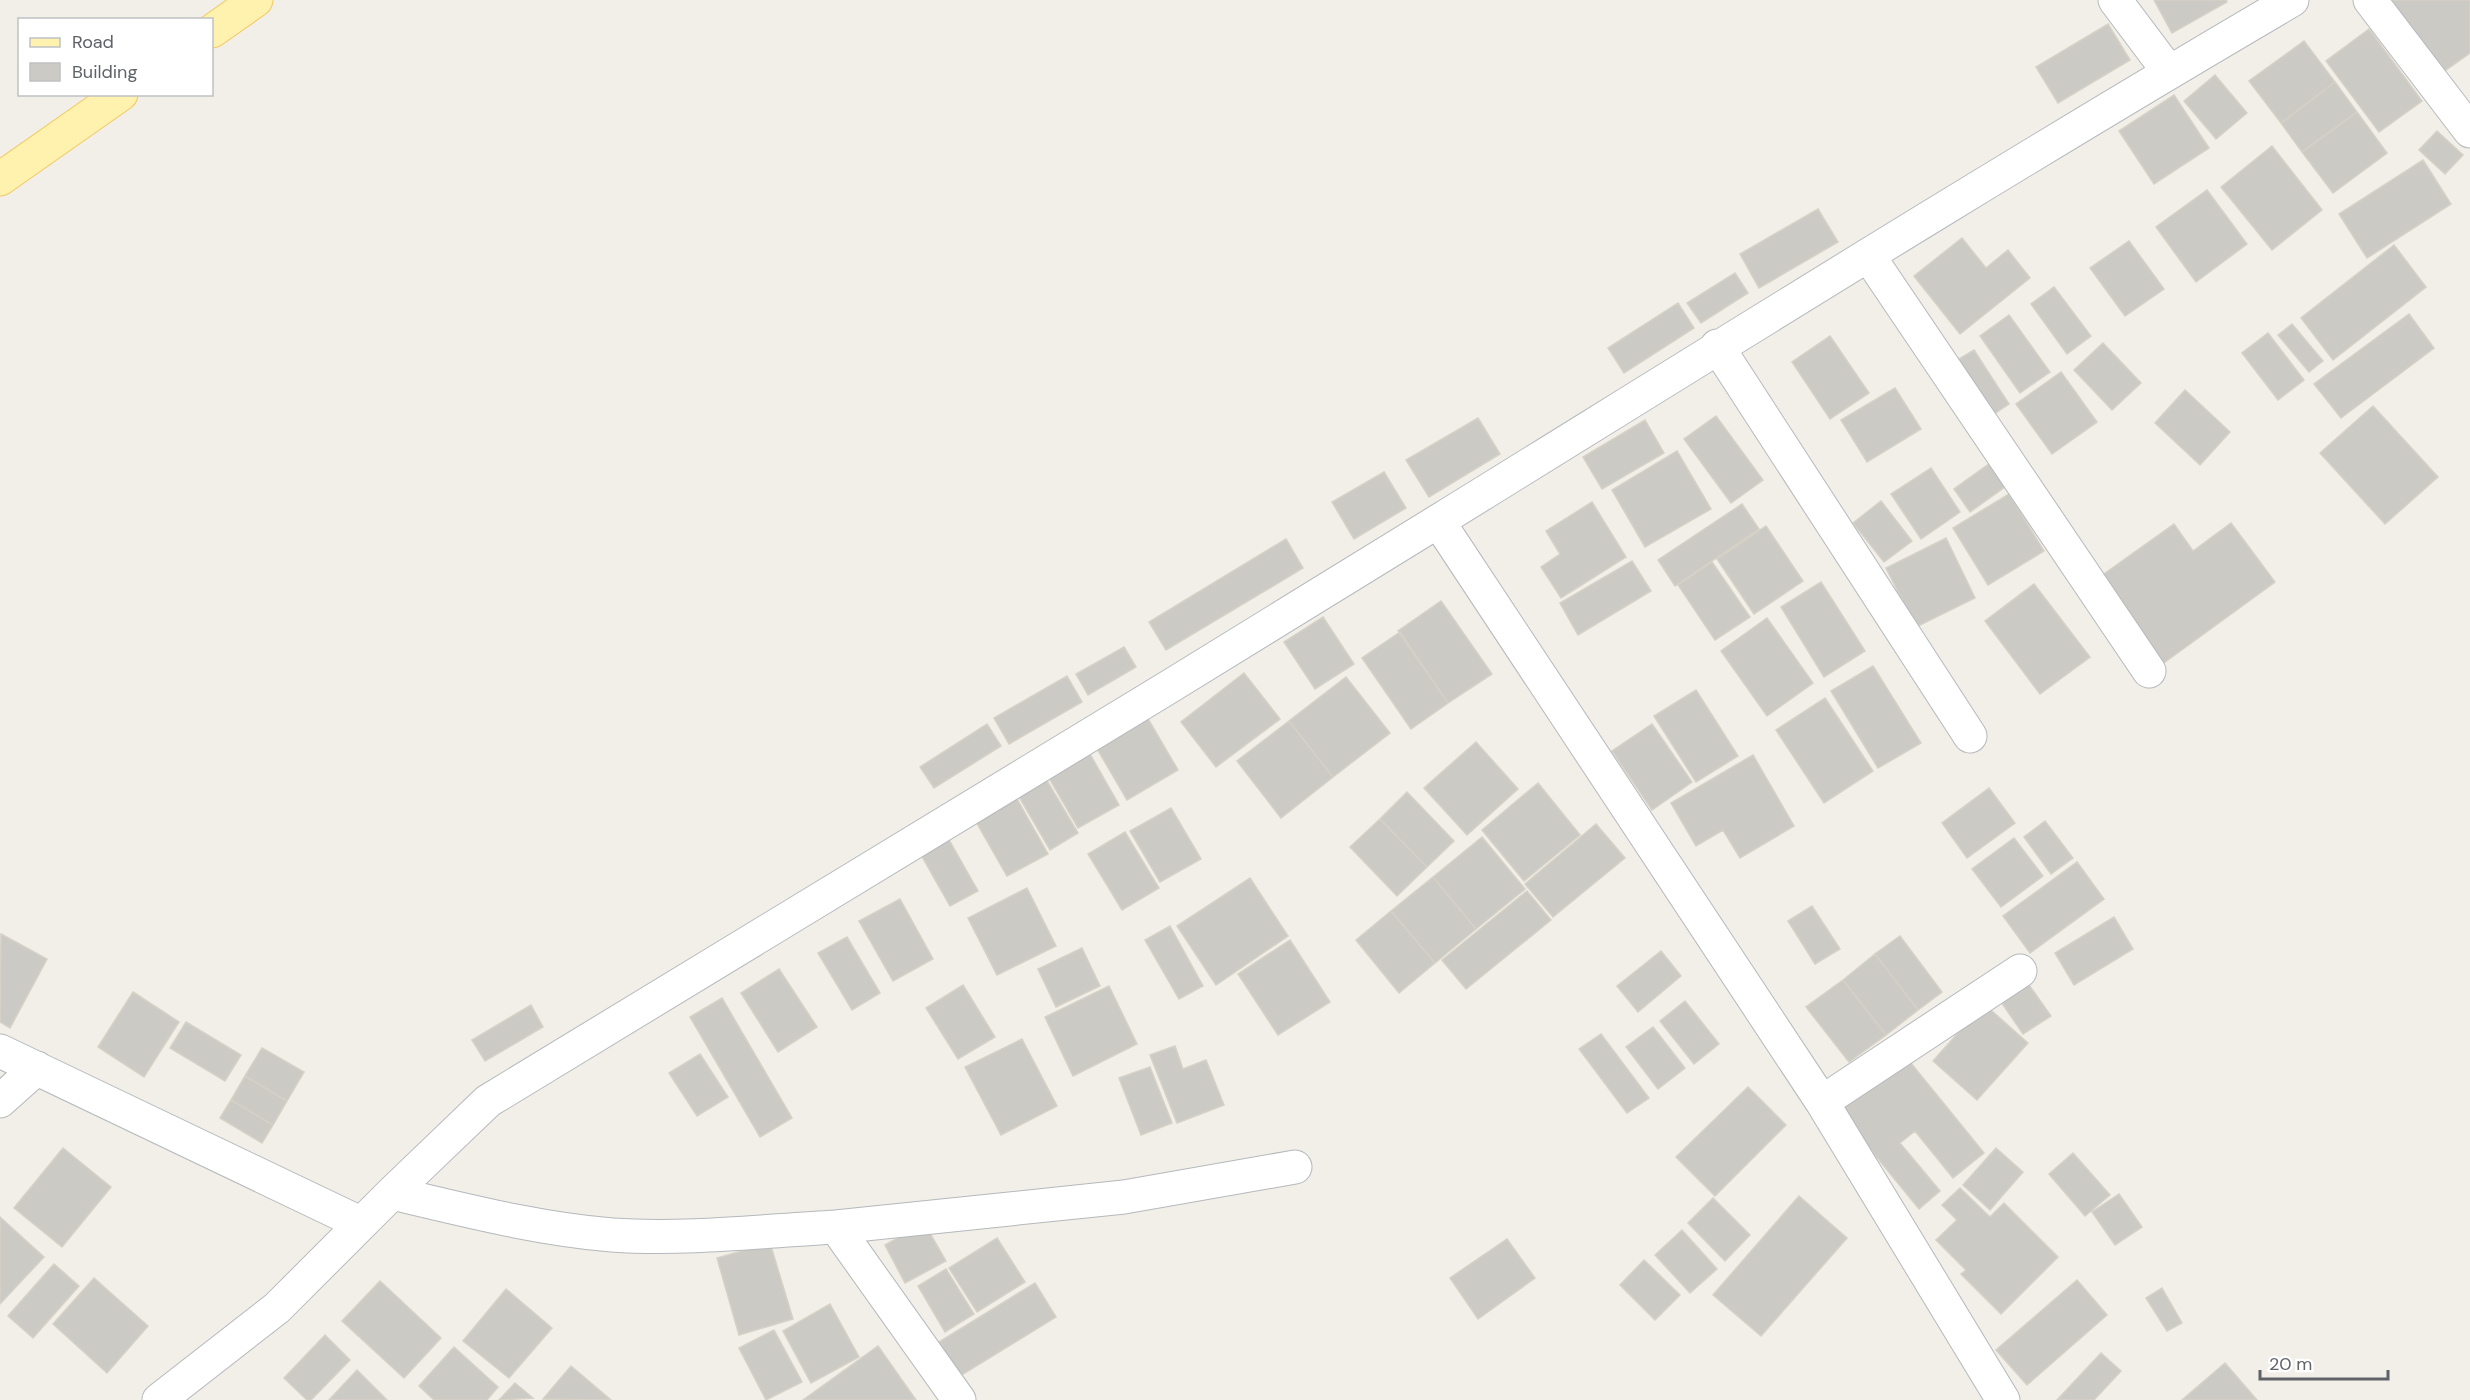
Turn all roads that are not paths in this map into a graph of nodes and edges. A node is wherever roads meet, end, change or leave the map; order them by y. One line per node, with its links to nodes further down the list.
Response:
1 (256, 0): 5 (main road)
2 (2115, 0): 6 (street)
3 (2292, 0): 6 (street)
4 (2370, 0): 8 (street)
5 (213, 30)
6 (2169, 72): 10 (street)
7 (118, 96): 9 (main road)
8 (2470, 131)
9 (0, 179)
10 (1868, 255): 11 (street); 13 (street)
11 (1717, 346): 12 (street); 14 (street)
12 (1438, 521): 19 (street); 21 (street)
13 (2149, 671)
14 (1971, 736)
15 (2019, 971): 19 (street)
16 (0, 1051): 17 (street)
17 (37, 1068): 18 (street); 22 (street)
18 (0, 1101)
19 (1822, 1102): 26 (street)
20 (1295, 1167): 23 (street)
21 (392, 1193): 22 (street); 23 (street)
22 (360, 1223): 24 (street)
23 (836, 1227): 25 (street)
24 (159, 1400)
25 (959, 1400)
26 (2003, 1400)

